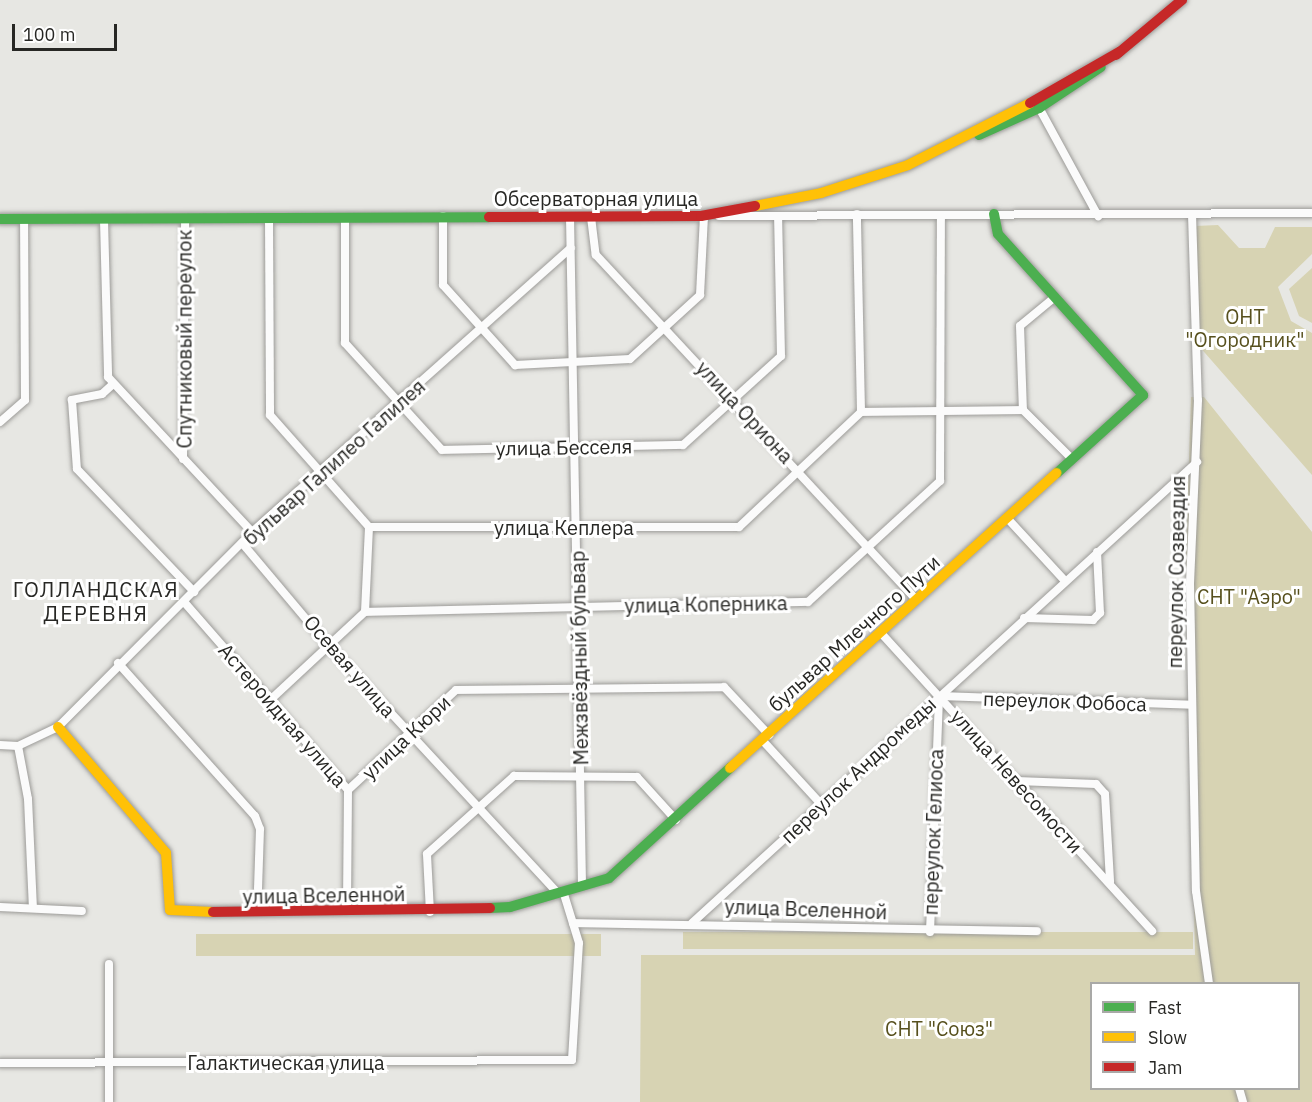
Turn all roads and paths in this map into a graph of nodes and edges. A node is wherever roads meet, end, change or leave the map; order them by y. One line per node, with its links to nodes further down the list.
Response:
1 (1182, 0): 2 (street)
2 (1037, 104): 9 (street); 11 (street)
3 (1312, 213): 6 (street, Обсерваторная улица)
4 (857, 214): 7 (street, Обсерваторная улица); 10 (street, Обсерваторная улица); 30 (street)
5 (994, 214): 7 (street, Обсерваторная улица); 11 (street, Обсерваторная улица); 21 (street)
6 (1192, 214): 11 (street, Обсерваторная улица); 35 (street, переулок Созвездия)
7 (941, 215): 29 (street, улица Коперника)
8 (442, 216): 12 (street, Обсерваторная улица); 15 (street, Обсерваторная улица); 23 (street)
9 (701, 216): 10 (street, Обсерваторная улица); 13 (street, Обсерваторная улица); 22 (street)
10 (778, 216): 26 (street, улица Бесселя)
11 (1098, 216)
12 (570, 217): 13 (street, Обсерваторная улица); 20 (street, Межзвёздный бульвар)
13 (591, 217): 22 (street, улица Ориона)
14 (269, 218): 15 (street, Обсерваторная улица); 18 (street, Обсерваторная улица); 37 (street)
15 (345, 218): 27 (street, улица Бесселя)
16 (0, 219): 17 (street, Обсерваторная улица)
17 (24, 219): 19 (street, Обсерваторная улица); 31 (street)
18 (185, 219): 19 (street, Обсерваторная улица); 33 (street, Спутниковый переулок)
19 (104, 220): 25 (street)
20 (571, 248): 23 (street, бульвар Галилео Галилея); 24 (street, Межзвёздный бульвар)
21 (1055, 297): 28 (street); 34 (street, бульвар Млечного Пути)
22 (666, 327): 24 (street); 26 (street, улица Ориона)
23 (482, 328): 24 (street); 27 (street, бульвар Галилео Галилея)
24 (574, 364): 32 (street, Межзвёздный бульвар)
25 (112, 385): 33 (street); 46 (street)
26 (733, 399): 32 (street, улица Бесселя); 36 (street, улица Ориона)
27 (400, 404): 32 (street, улица Бесселя); 37 (street, бульвар Галилео Галилея)
28 (1023, 410): 29 (street); 34 (street)
29 (940, 411): 30 (street); 43 (street, улица Коперника)
30 (861, 412): 36 (street, улица Кеплера)
31 (0, 422)
32 (575, 447): 40 (street, Межзвёздный бульвар)
33 (183, 459): 41 (street)
34 (1072, 459): 38 (street, бульвар Млечного Пути)
35 (1197, 462): 44 (street, переулок Андромеды); 58 (street, переулок Созвездия)
36 (799, 471): 40 (street, улица Кеплера); 43 (street, улица Ориона)
37 (318, 472): 39 (street); 41 (street, бульвар Галилео Галилея)
38 (1008, 519): 45 (street); 47 (street, бульвар Млечного Пути)
39 (369, 527): 40 (street, улица Кеплера); 50 (street)
40 (577, 527): 49 (street, Межзвёздный бульвар)
41 (252, 532): 42 (street, бульвар Галилео Галилея)
42 (242, 543): 46 (street, бульвар Галилео Галилея); 53 (street, Осевая улица)
43 (868, 546): 47 (street, улица Ориона); 49 (street, улица Коперника)
44 (1097, 552): 45 (street, переулок Андромеды); 51 (street)
45 (1065, 581): 51 (street, переулок Андромеды)
46 (194, 592): 48 (street, бульвар Галилео Галилея)
47 (917, 600): 52 (street, бульвар Млечного Пути)
48 (185, 603): 54 (street, бульвар Галилео Галилея); 57 (street, Астероидная улица)
49 (578, 607): 50 (street, улица Коперника); 55 (street, Межзвёздный бульвар)
50 (365, 612): 53 (street)
51 (1024, 618): 56 (street, переулок Андромеды)
52 (881, 633): 56 (street, улица Невесомости); 61 (street, бульвар Млечного Пути)
53 (328, 645): 57 (street); 60 (street, Осевая улица)
54 (118, 663): 59 (street, бульвар Галилео Галилея); 72 (street)
55 (580, 688): 60 (street, улица Кюри); 61 (street, улица Кюри); 64 (street, Межзвёздный бульвар)
56 (939, 696): 58 (street, переулок Фобоса); 65 (street, улица Невесомости); 67 (street, переулок Андромеды); 83 (street, переулок Гелиоса)
57 (268, 702): 66 (street, Астероидная улица)
58 (1192, 705): 85 (street, переулок Созвездия)
59 (58, 727): 63 (street, бульвар Галилео Галилея); 77 (street, улица Вселенной)
60 (409, 734): 66 (street, улица Кюри); 68 (street, Осевая улица)
61 (766, 738): 67 (street, улица Кюри); 69 (street, бульвар Млечного Пути)
62 (0, 745): 63 (street)
63 (18, 746): 75 (street)
64 (581, 776): 68 (street); 69 (street); 71 (street, Межзвёздный бульвар)
65 (1017, 781): 70 (street, улица Невесомости); 70 (street)
66 (348, 790): 77 (street, Астероидная улица)
67 (821, 804): 79 (street, переулок Андромеды)
68 (478, 808): 73 (street, Осевая улица); 78 (street)
69 (676, 820): 71 (street, бульвар Млечного Пути)
70 (1110, 882): 82 (street, улица Невесомости)
71 (582, 884): 73 (street, улица Вселенной)
72 (258, 889)
73 (560, 892): 78 (street, улица Вселенной); 80 (street)
74 (0, 907): 75 (street)
75 (33, 908): 76 (street)
76 (82, 911)
77 (347, 911): 78 (street, улица Вселенной)
78 (430, 912)
79 (692, 922): 80 (street, улица Вселенной); 83 (street, улица Вселенной)
80 (573, 923): 86 (street, Галактическая улица)
81 (1037, 931): 83 (street, улица Вселенной)
82 (1152, 931)
83 (930, 932)
84 (109, 964): 86 (street)
85 (1209, 982)
86 (109, 1062): 87 (street, Галактическая улица); 88 (street)
87 (0, 1063)
88 (109, 1102)

